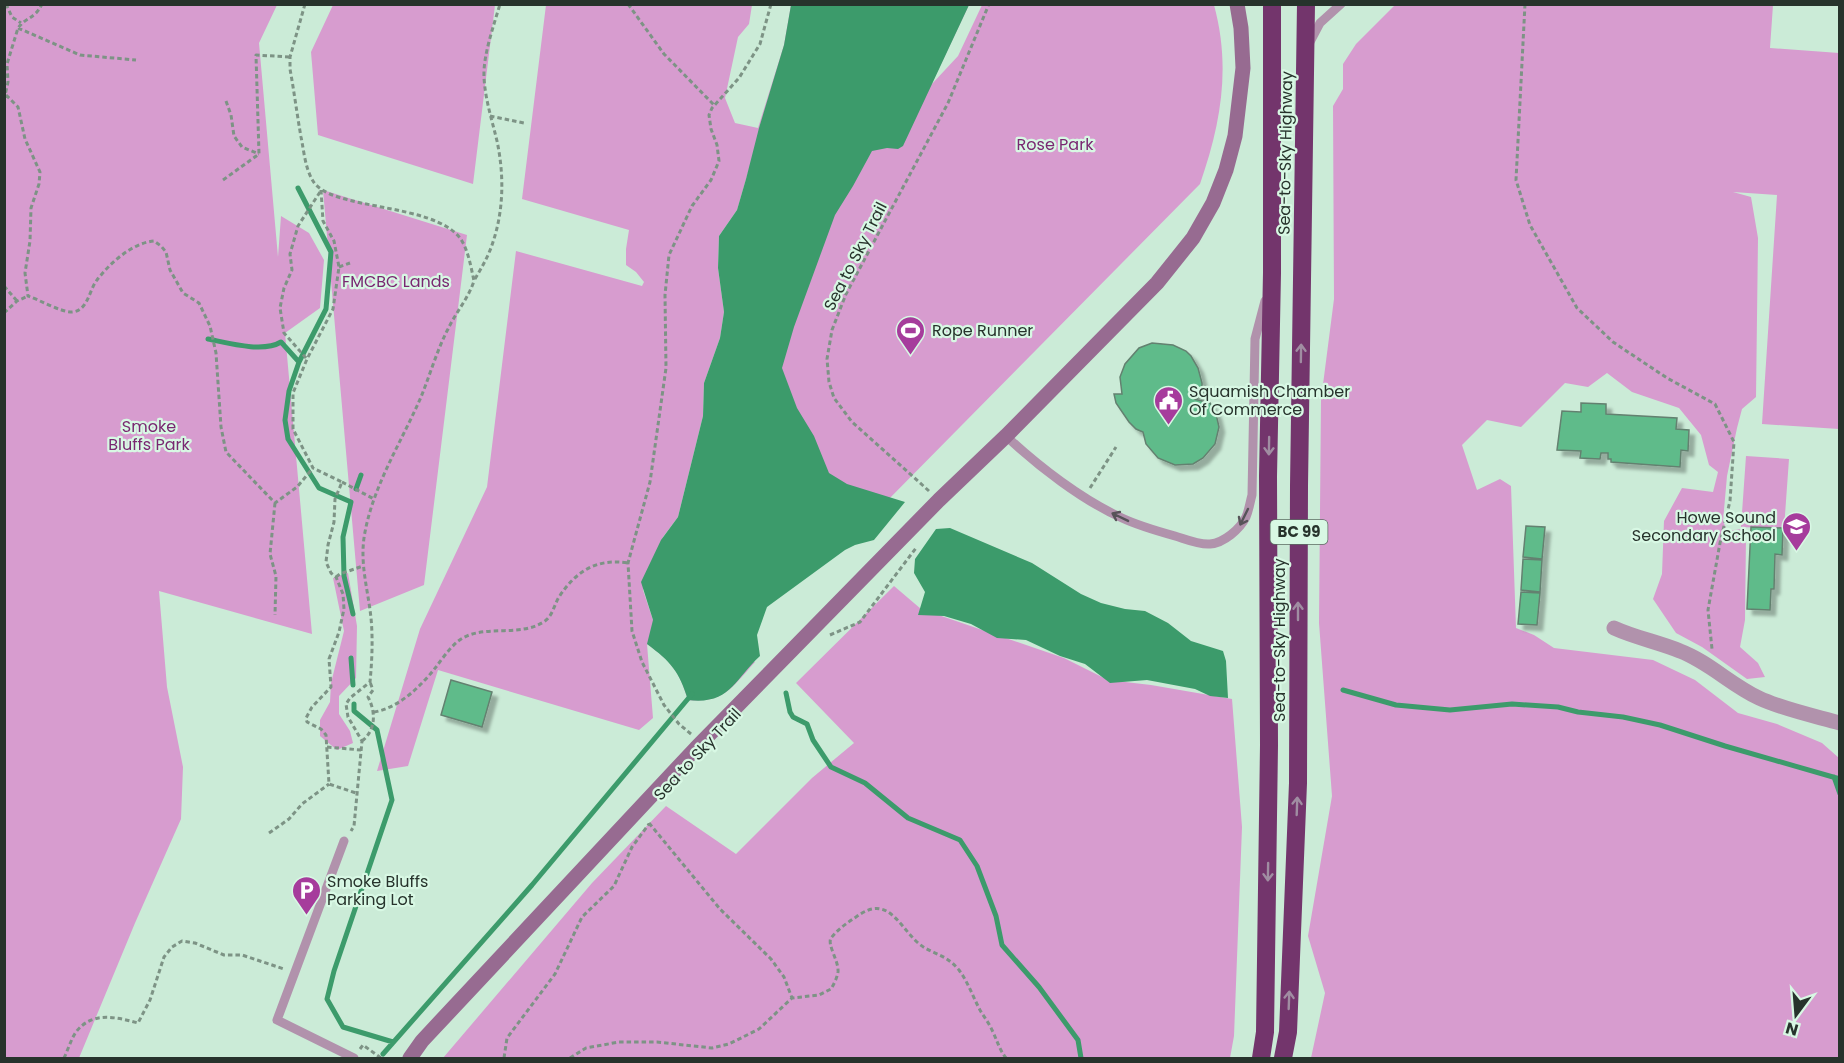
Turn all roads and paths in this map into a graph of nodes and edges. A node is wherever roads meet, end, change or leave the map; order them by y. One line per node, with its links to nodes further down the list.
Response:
1 (6, 4): 13 (path)
2 (42, 4): 13 (path)
3 (305, 4): 16 (path)
4 (500, 4): 21 (path)
5 (628, 4): 20 (path)
6 (771, 4): 20 (path)
7 (989, 4): 41 (path, Sea to Sky Trail)
8 (1237, 4): 37 (street)
9 (1272, 4): 30 (highway, Sea-to-Sky Highway / BC 99)
10 (1306, 4): 15 (highway, Sea-to-Sky Highway / BC 99)
11 (1341, 4): 15 (lane)
12 (1526, 4): 52 (path)
13 (21, 23): 14 (path)
14 (18, 28): 17 (path); 18 (path)
15 (1306, 49): 73 (highway, Sea-to-Sky Highway / BC 99, one-way to 15)
16 (290, 57): 25 (path); 27 (path)
17 (136, 60)
18 (5, 98): 33 (path)
19 (226, 101): 23 (path)
20 (714, 105): 46 (path)
21 (490, 116): 22 (path); 31 (path)
22 (524, 123)
23 (234, 136): 24 (path); 25 (path)
24 (228, 137)
25 (259, 154): 26 (path)
26 (223, 180)
27 (321, 190): 29 (path); 31 (path); 36 (path)
28 (350, 263): 29 (path)
29 (339, 267): 36 (path)
30 (1272, 273): 42 (lane, one-way to 42); 72 (highway, Sea-to-Sky Highway / BC 99, one-way to 72)
31 (474, 281): 43 (path)
32 (4, 286): 34 (path)
33 (28, 296): 34 (path); 44 (path)
34 (17, 301): 35 (path)
35 (4, 313)
36 (307, 358): 39 (path)
37 (1006, 436): 42 (lane); 57 (street)
38 (1116, 447): 42 (path)
39 (313, 468): 40 (path); 44 (path)
40 (342, 482): 43 (path); 48 (path)
41 (933, 494)
42 (1084, 497)
43 (374, 499): 47 (path)
44 (275, 503): 49 (path)
45 (921, 542): 51 (path)
46 (628, 564): 54 (path); 57 (path)
47 (361, 566): 48 (path); 53 (path)
48 (338, 576): 58 (path)
49 (275, 615)
50 (1614, 628): 52 (street)
51 (823, 641)
52 (1717, 671): 55 (street)
53 (370, 682): 54 (path); 56 (path)
54 (374, 714): 56 (path)
55 (1839, 723)
56 (362, 741): 59 (path)
57 (701, 743): 68 (street)
58 (327, 747): 59 (path); 60 (path)
59 (361, 750): 61 (path)
60 (329, 784): 61 (path); 62 (path)
61 (356, 792): 63 (path)
62 (269, 833)
63 (344, 841): 64 (lane)
64 (294, 973): 66 (path); 67 (lane)
65 (792, 998): 69 (path, Sea to Sky Trail); 70 (path); 71 (path)
66 (64, 1059)
67 (354, 1059)
68 (410, 1059)
69 (504, 1059)
70 (570, 1059)
71 (1006, 1059)
72 (1261, 1059)
73 (1283, 1059)

